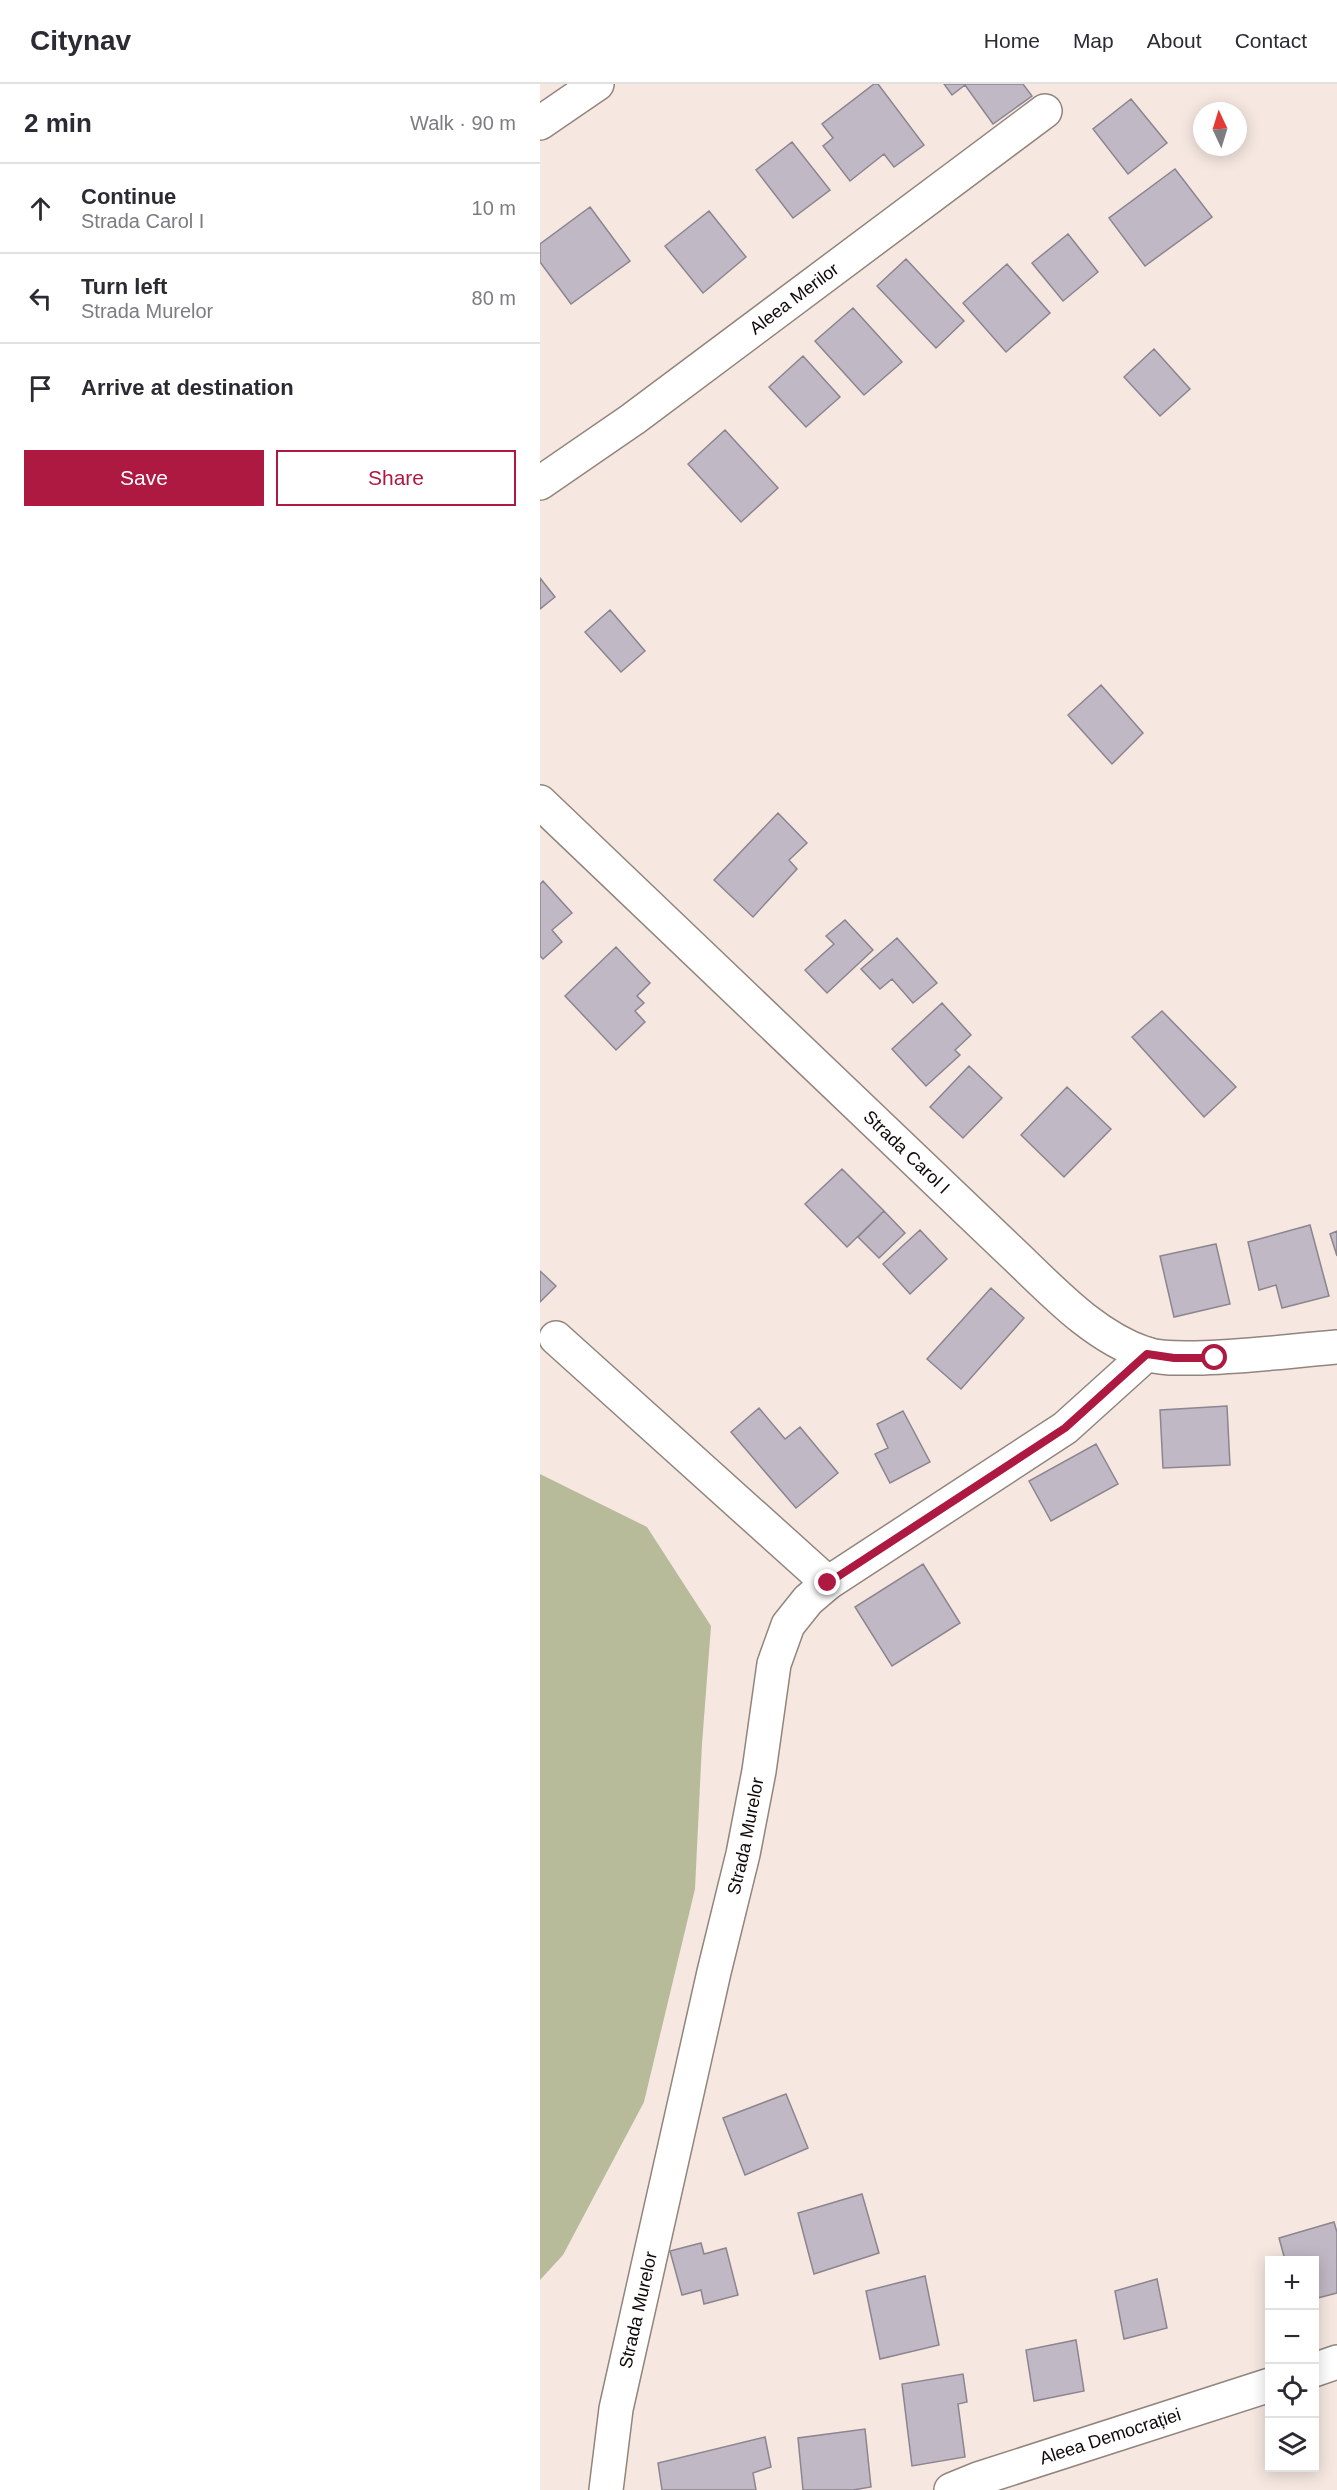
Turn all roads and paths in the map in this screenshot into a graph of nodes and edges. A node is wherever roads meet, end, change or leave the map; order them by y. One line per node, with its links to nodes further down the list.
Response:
1 (597, 84): 3 (street)
2 (1045, 111): 4 (street, Aleea Merilor)
3 (540, 123)
4 (540, 483)
5 (540, 802): 8 (street, Strada Carol I)
6 (556, 1338): 9 (street)
7 (1337, 1347): 8 (street, Strada Carol I)
8 (1147, 1354): 9 (street, Strada Murelor)
9 (828, 1583): 13 (street, Strada Murelor)
10 (1337, 2362): 11 (street)
11 (1319, 2368)
12 (1265, 2386): 14 (street, Aleea Democrației)
13 (606, 2490)
14 (951, 2490)

